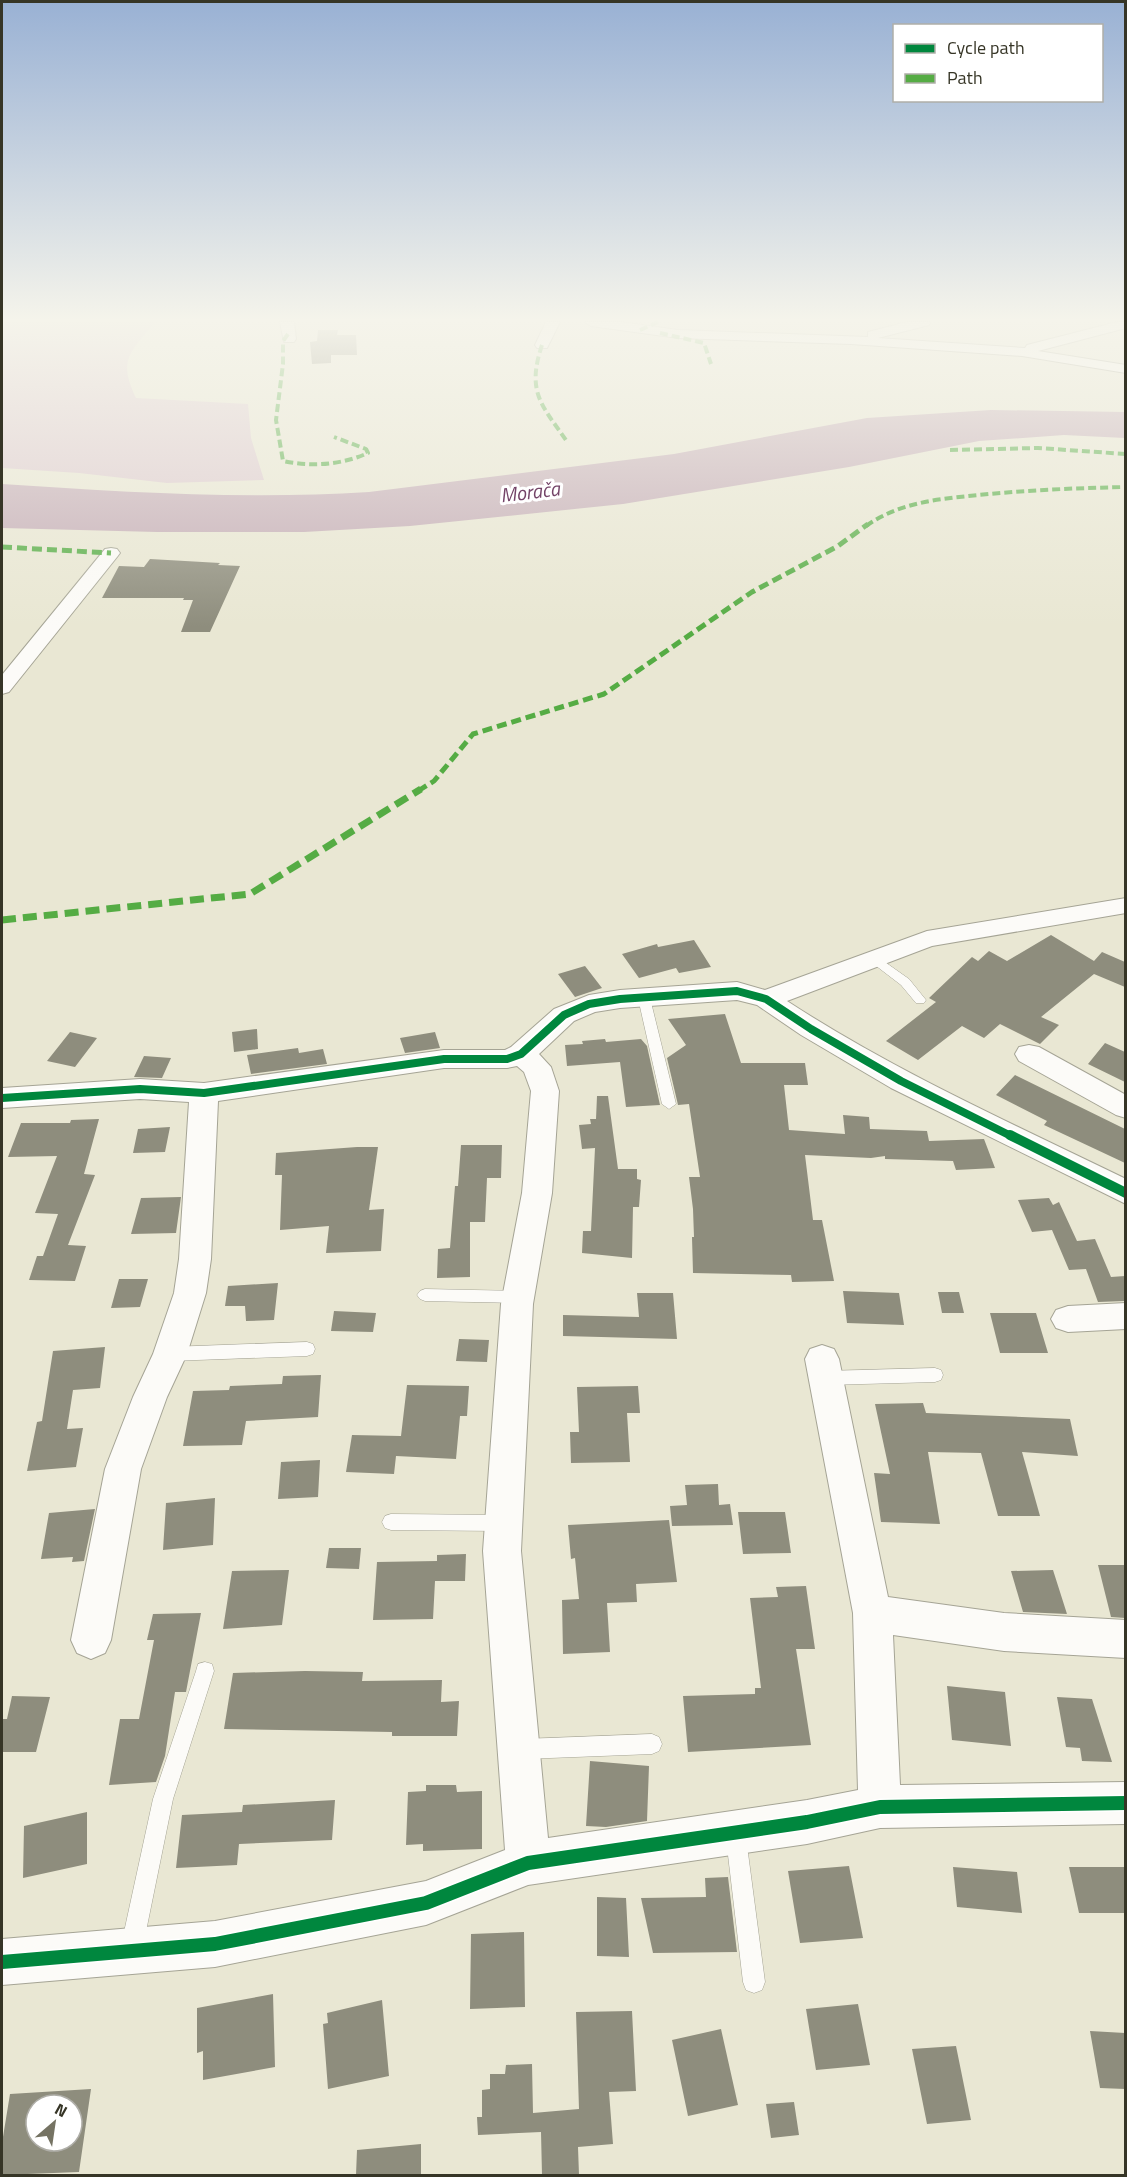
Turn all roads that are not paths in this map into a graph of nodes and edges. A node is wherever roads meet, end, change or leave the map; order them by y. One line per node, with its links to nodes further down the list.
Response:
1 (111, 553): 2 (street)
2 (2, 688)
3 (1125, 905): 4 (street)
4 (875, 958): 6 (street); 7 (lane)
5 (644, 998): 6 (street); 8 (street); 12 (lane)
6 (766, 999): 14 (street)
7 (920, 1000)
8 (521, 1054): 10 (street); 16 (street)
9 (1029, 1054): 13 (street)
10 (204, 1093): 11 (street); 20 (street)
11 (2, 1098)
12 (669, 1104)
13 (1125, 1108)
14 (1125, 1193)
15 (425, 1295): 16 (lane)
16 (518, 1298): 24 (street)
17 (1125, 1316): 18 (street)
18 (1068, 1318)
19 (307, 1349): 20 (lane)
20 (170, 1354): 27 (street)
21 (823, 1369): 22 (lane); 25 (street)
22 (935, 1375)
23 (391, 1522): 24 (lane)
24 (504, 1523): 30 (street)
25 (872, 1613): 26 (street); 32 (street)
26 (1125, 1639)
27 (91, 1640)
28 (205, 1671): 35 (lane)
29 (651, 1744): 30 (lane)
30 (518, 1749): 34 (street)
31 (1125, 1803): 32 (street)
32 (880, 1807): 33 (street)
33 (736, 1833): 34 (street); 37 (lane)
34 (528, 1863): 35 (street)
35 (131, 1951): 36 (street)
36 (2, 1962)
37 (754, 1982)

